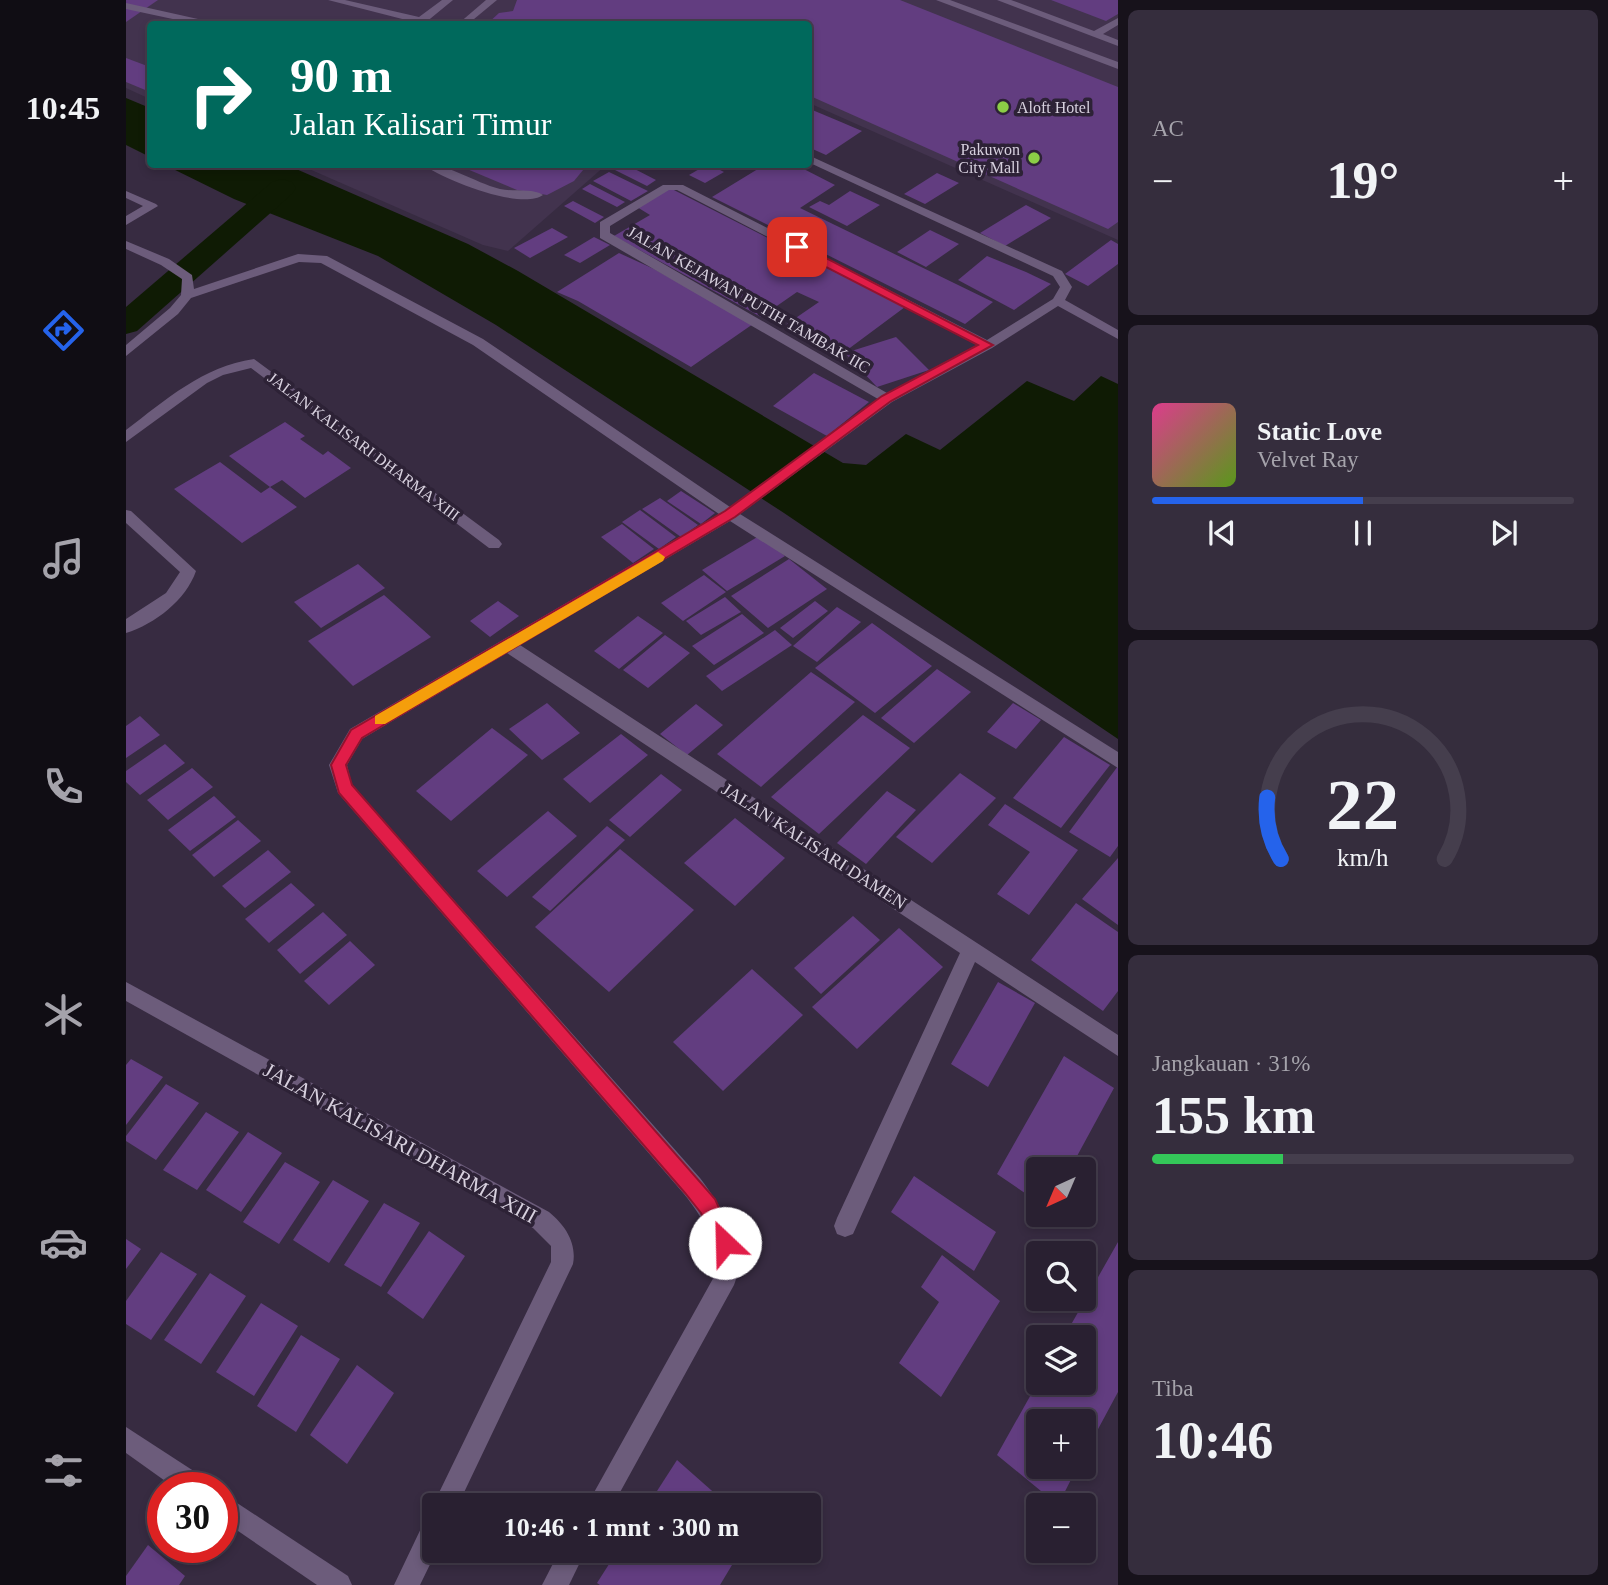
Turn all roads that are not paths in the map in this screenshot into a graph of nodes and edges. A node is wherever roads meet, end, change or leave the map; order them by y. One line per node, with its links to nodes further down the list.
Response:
1 (332, 0): 8 (street)
2 (448, 0): 9 (street)
3 (492, 0): 10 (street)
4 (941, 0): 14 (street)
5 (1002, 0): 12 (street)
6 (126, 6): 7 (street)
7 (194, 21)
8 (411, 21)
9 (422, 21)
10 (467, 21)
11 (1118, 21): 12 (street)
12 (1096, 34): 13 (street)
13 (1116, 40): 14 (street)
14 (1091, 55): 15 (street)
15 (1118, 66)
16 (812, 160): 23 (street)
17 (437, 168): 19 (street)
18 (126, 194): 20 (street)
19 (537, 195)
20 (126, 221)
21 (126, 245): 22 (street)
22 (187, 295): 26 (street); 29 (street)
23 (1058, 301): 24 (street); 25 (street)
24 (1118, 335)
25 (987, 345): 27 (street); 27 (street, JALAN KEJAWAN PUTIH TAMBAK IIC)
26 (126, 352)
27 (887, 399): 29 (street)
28 (126, 437): 31 (street, JALAN KALISARI DHARMA XIII)
29 (730, 514): 33 (street); 34 (street)
30 (126, 515): 32 (street)
31 (494, 544)
32 (126, 627)
33 (509, 646): 35 (street, JALAN KALISARI DAMEN); 42 (street)
34 (1118, 761)
35 (971, 949): 37 (street, JALAN KALISARI DAMEN); 38 (street)
36 (126, 991): 41 (street, JALAN KALISARI DHARMA XIII)
37 (1118, 1046)
38 (845, 1226)
39 (126, 1439): 40 (street)
40 (174, 1472)
41 (452, 1493)
42 (606, 1493)
43 (238, 1516): 46 (street)
44 (422, 1554): 47 (street)
45 (567, 1563): 48 (street)
46 (340, 1585)
47 (407, 1585)
48 (555, 1585)

